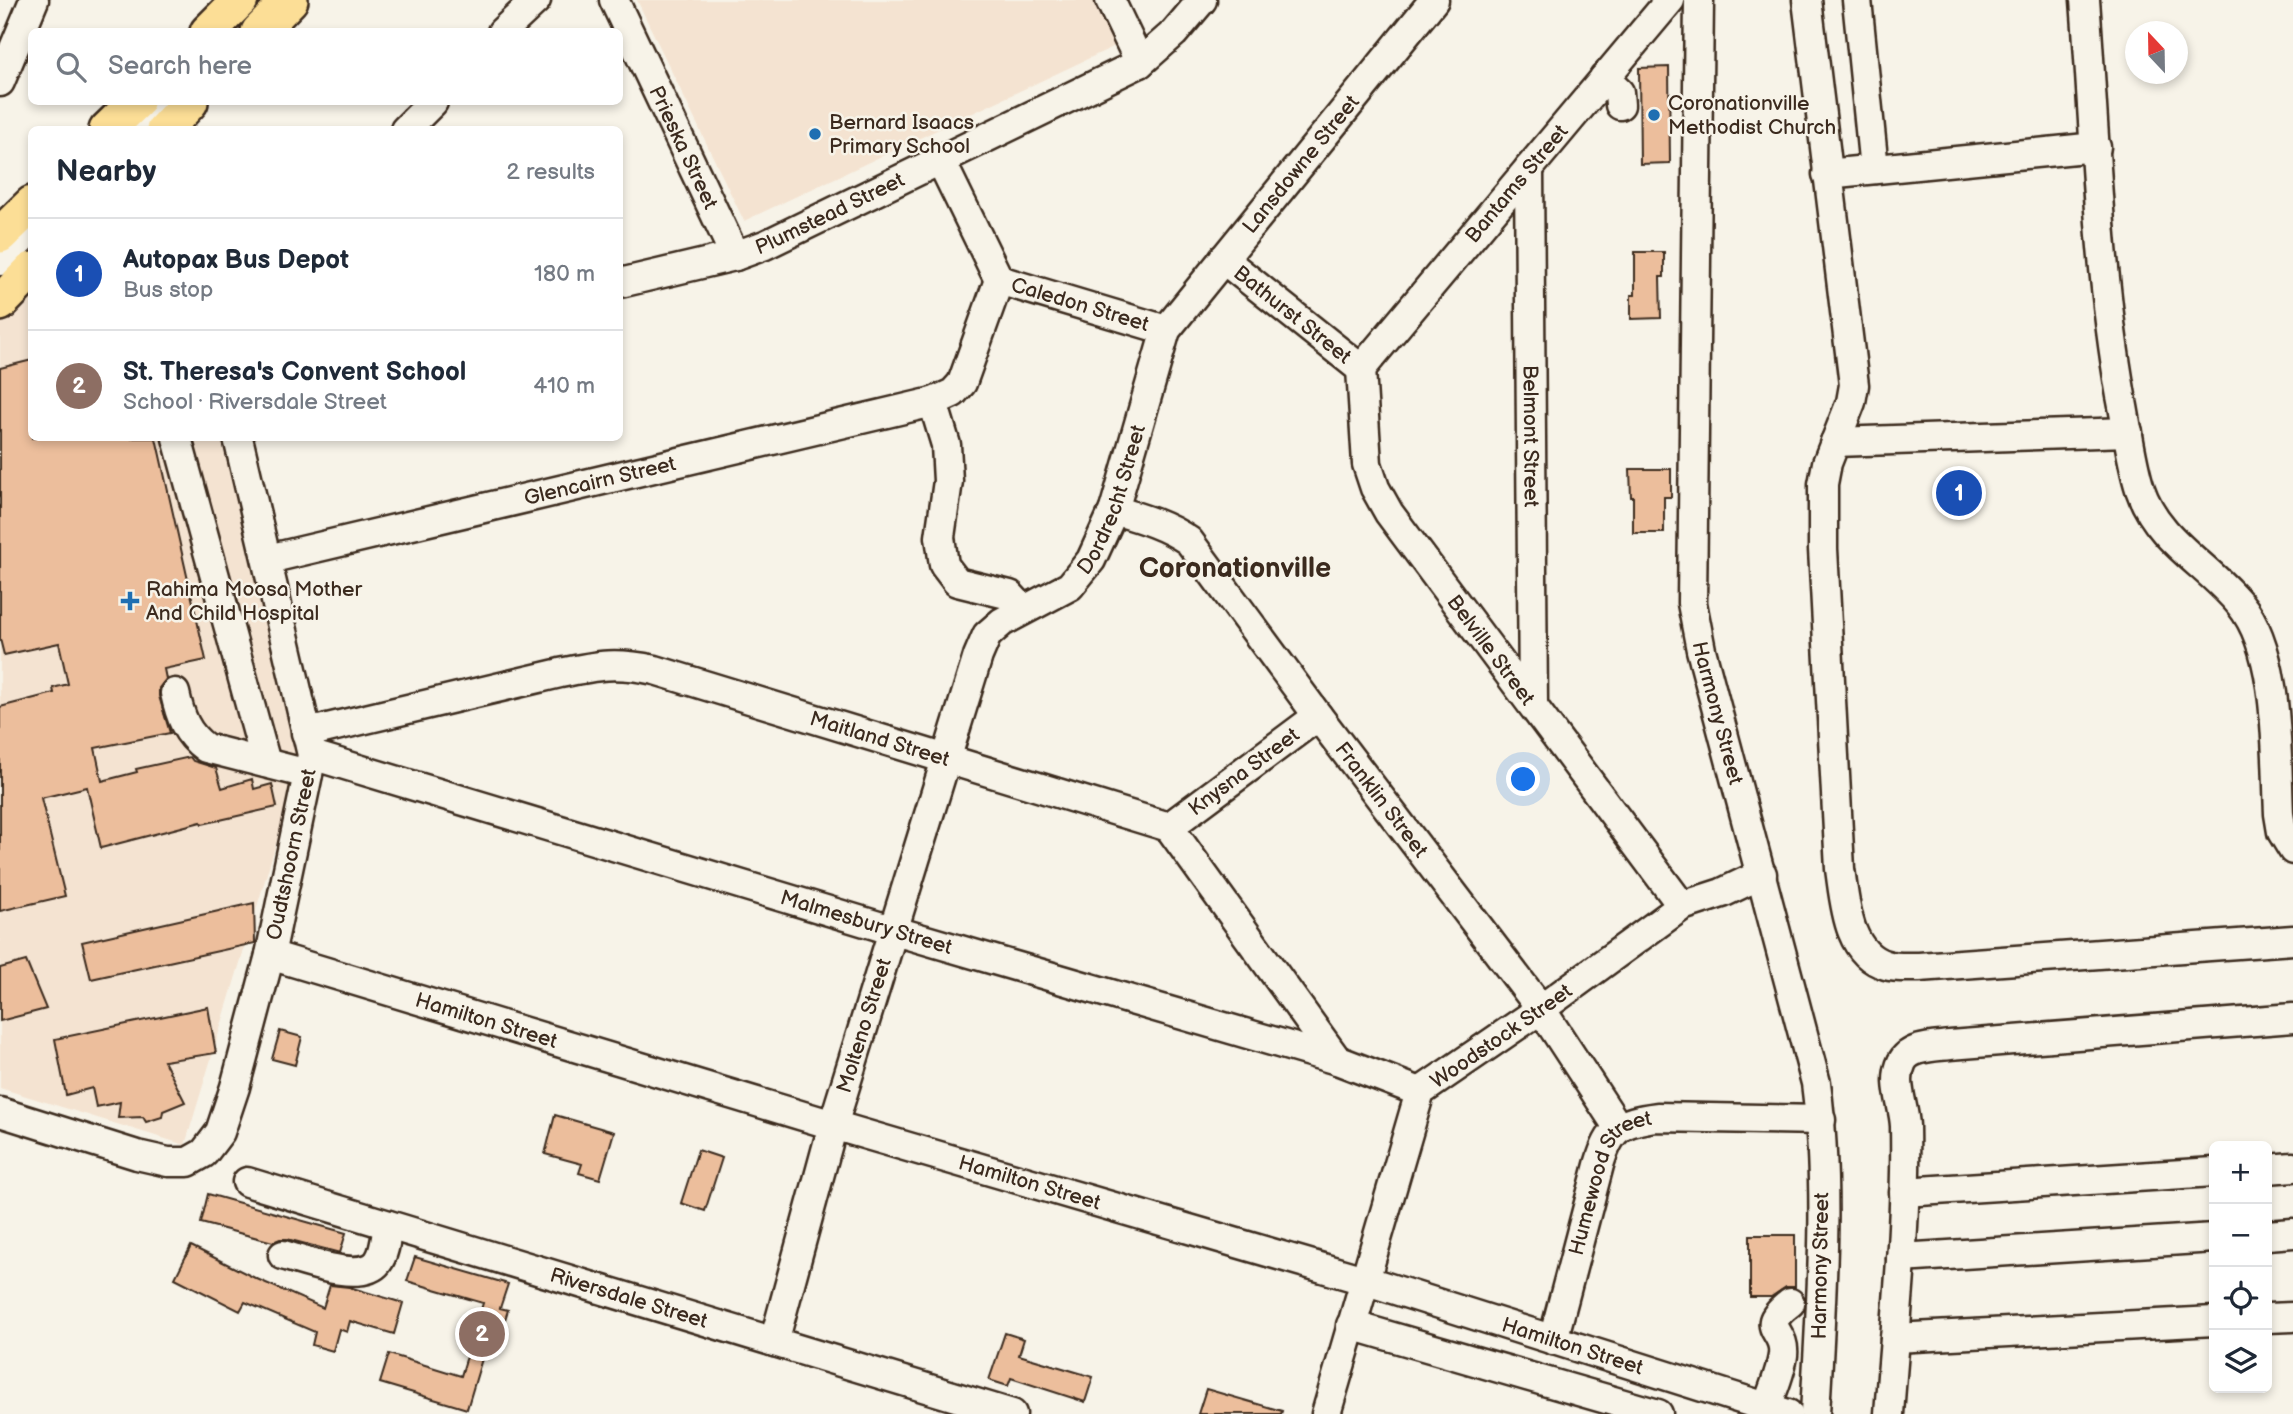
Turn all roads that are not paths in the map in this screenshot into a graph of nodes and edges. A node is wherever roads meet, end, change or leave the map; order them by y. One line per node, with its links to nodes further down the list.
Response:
1 (34, 0): 21 (street)
2 (240, 0): 16 (main road)
3 (260, 0): 17 (street)
4 (278, 0): 18 (street)
5 (290, 0): 19 (main road)
6 (536, 0): 20 (street)
7 (614, 0): 39 (street, Prieska Street)
8 (1110, 0): 22 (street)
9 (1202, 0): 22 (street, Plumstead Street)
10 (1434, 0): 40 (street, Lansdowne Street)
11 (1670, 0): 23 (street, Bantams Street)
12 (1699, 0): 65 (street, Harmony Street)
13 (1807, 0): 36 (street)
14 (1857, 0): 35 (street)
15 (2085, 0): 32 (street)
16 (212, 28)
17 (233, 28)
18 (250, 28)
19 (263, 28)
20 (506, 28)
21 (17, 39): 24 (street)
22 (1140, 62): 33 (street, Plumstead Street)
23 (1604, 78): 28 (street); 34 (street, Bantams Street)
24 (0, 82)
25 (166, 105): 29 (street)
26 (187, 105): 30 (main road)
27 (430, 105): 31 (street)
28 (1620, 105)
29 (134, 114)
30 (168, 126)
31 (409, 126)
32 (2096, 147): 35 (street); 48 (street)
33 (941, 161): 39 (street, Plumstead Street); 42 (street, Caledon Street)
34 (1529, 168): 46 (street, Bantams Street); 56 (street, Belmont Street)
35 (1874, 169): 36 (street)
36 (1827, 174): 51 (street)
37 (28, 214): 38 (main road)
38 (16, 244): 41 (street); 44 (main road)
39 (735, 256): 43 (street, Plumstead Street)
40 (1223, 259): 45 (street, Lansdowne Street); 46 (street, Bathurst Street)
41 (0, 280)
42 (999, 280): 45 (street, Caledon Street); 47 (street)
43 (623, 282)
44 (0, 303)
45 (1166, 330): 52 (street, Dordrecht Street)
46 (1361, 369): 56 (street, Belville Street)
47 (933, 402): 53 (street, Glencairn Street); 54 (street)
48 (2128, 432): 51 (street); 64 (street)
49 (178, 441): 61 (street)
50 (239, 441): 53 (street, Oudtshoorn Street)
51 (1835, 442): 68 (street)
52 (1114, 510): 54 (street, Dordrecht Street); 57 (street, Franklin Street)
53 (268, 559): 59 (street, Oudtshoorn Street)
54 (1023, 609): 60 (street, Molteno Street)
55 (175, 693): 61 (street, Malmesbury Street)
56 (1533, 705): 66 (street, Belville Street)
57 (1318, 716): 63 (street, Knysna Street); 70 (street, Franklin Street)
58 (372, 718): 59 (street, Maitland Street); 60 (street, Maitland Street); 62 (street)
59 (309, 754): 61 (street, Malmesbury Street); 62 (street, Malmesbury Street); 69 (street, Oudtshoorn Street)
60 (946, 758): 63 (street, Maitland Street); 67 (street, Molteno Street)
61 (266, 763)
62 (364, 769): 67 (street, Malmesbury Street)
63 (1169, 827): 72 (street)
64 (2293, 850)
65 (1762, 874): 66 (street, Woodstock Street); 75 (street, Harmony Street)
66 (1682, 906): 70 (street, Woodstock Street)
67 (895, 931): 72 (street, Malmesbury Street); 76 (street, Molteno Street)
68 (2293, 940)
69 (270, 955): 74 (street, Oudtshoorn Street); 76 (street, Hamilton Street)
70 (1541, 1009): 73 (street, Woodstock Street); 77 (street, Franklin Street)
71 (2293, 1018): 82 (street)
72 (1337, 1060): 73 (street, Malmesbury Street)
73 (1420, 1092): 89 (street, Woodstock Street)
74 (0, 1112)
75 (1821, 1120): 77 (street, Humewood Street); 102 (street, Harmony Street)
76 (833, 1125): 89 (street, Hamilton Street); 97 (street, Molteno Street)
77 (1618, 1127): 96 (street, Humewood Street)
78 (2293, 1167): 79 (street)
79 (2272, 1169)
80 (2209, 1172): 82 (street)
81 (247, 1182): 83 (street, Riversdale Street)
82 (1904, 1192): 88 (street)
83 (388, 1225): 87 (street); 97 (street, Riversdale Street)
84 (2293, 1233): 85 (street)
85 (2272, 1235)
86 (2209, 1238): 88 (street)
87 (283, 1255)
88 (1901, 1258): 95 (street)
89 (1364, 1280): 94 (street, Woodstock Street); 96 (street, Hamilton Street)
90 (1790, 1303): 98 (street)
91 (2293, 1317): 92 (street)
92 (2272, 1318)
93 (2209, 1321): 95 (street)
94 (1351, 1325): 100 (street, Woodstock Street); 101 (street)
95 (1895, 1338): 103 (street)
96 (1553, 1340): 98 (street, Hamilton Street)
97 (774, 1342): 99 (street, Riversdale Street)
98 (1777, 1411)
99 (1012, 1414)
100 (1326, 1414)
101 (1658, 1414)
102 (1815, 1414)
103 (1889, 1414)

